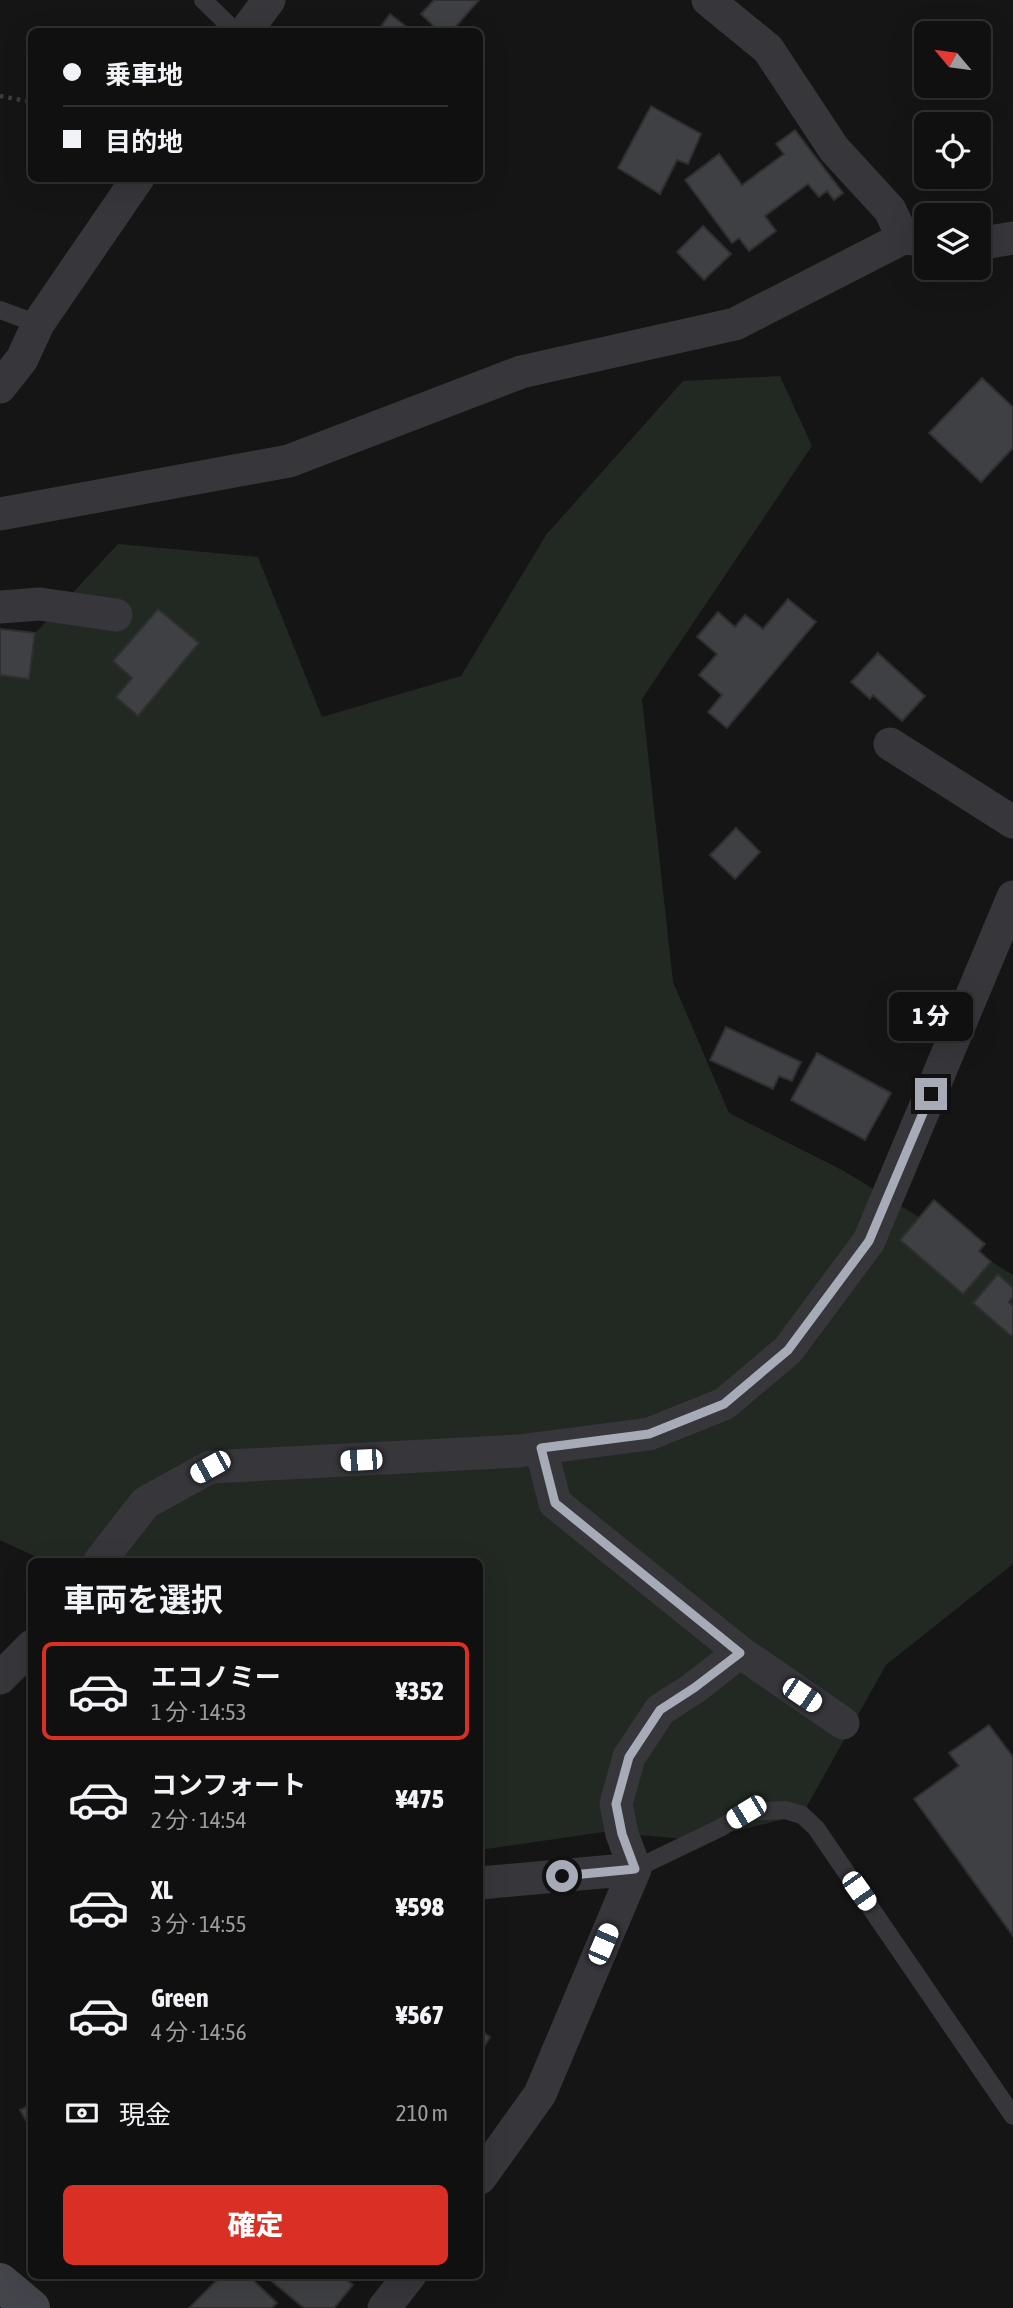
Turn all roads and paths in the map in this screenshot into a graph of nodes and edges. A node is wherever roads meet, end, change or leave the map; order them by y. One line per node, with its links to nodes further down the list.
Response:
1 (202, 0): 4 (lane)
2 (269, 0): 5 (street)
3 (708, 0): 10 (street)
4 (232, 28)
5 (248, 28)
6 (0, 96): 7 (path)
7 (28, 101)
8 (135, 182): 13 (street)
9 (1013, 238): 11 (street)
10 (914, 239): 15 (street)
11 (991, 241)
12 (0, 310): 13 (lane)
13 (38, 324): 14 (street)
14 (0, 387)
15 (0, 514)
16 (0, 607): 17 (street)
17 (116, 615)
18 (890, 744): 19 (street)
19 (1013, 822)
20 (1013, 897): 21 (street)
21 (541, 1448): 22 (street); 24 (street)
22 (102, 1558)
23 (28, 1650): 25 (street)
24 (740, 1653): 26 (street); 27 (street)
25 (0, 1678)
26 (843, 1723)
27 (635, 1869): 28 (street); 29 (lane); 30 (street)
28 (483, 1884)
29 (1013, 2116)
30 (483, 2174)
31 (407, 2279): 34 (street)
32 (0, 2281): 33 (street)
33 (32, 2308)
34 (384, 2308)

